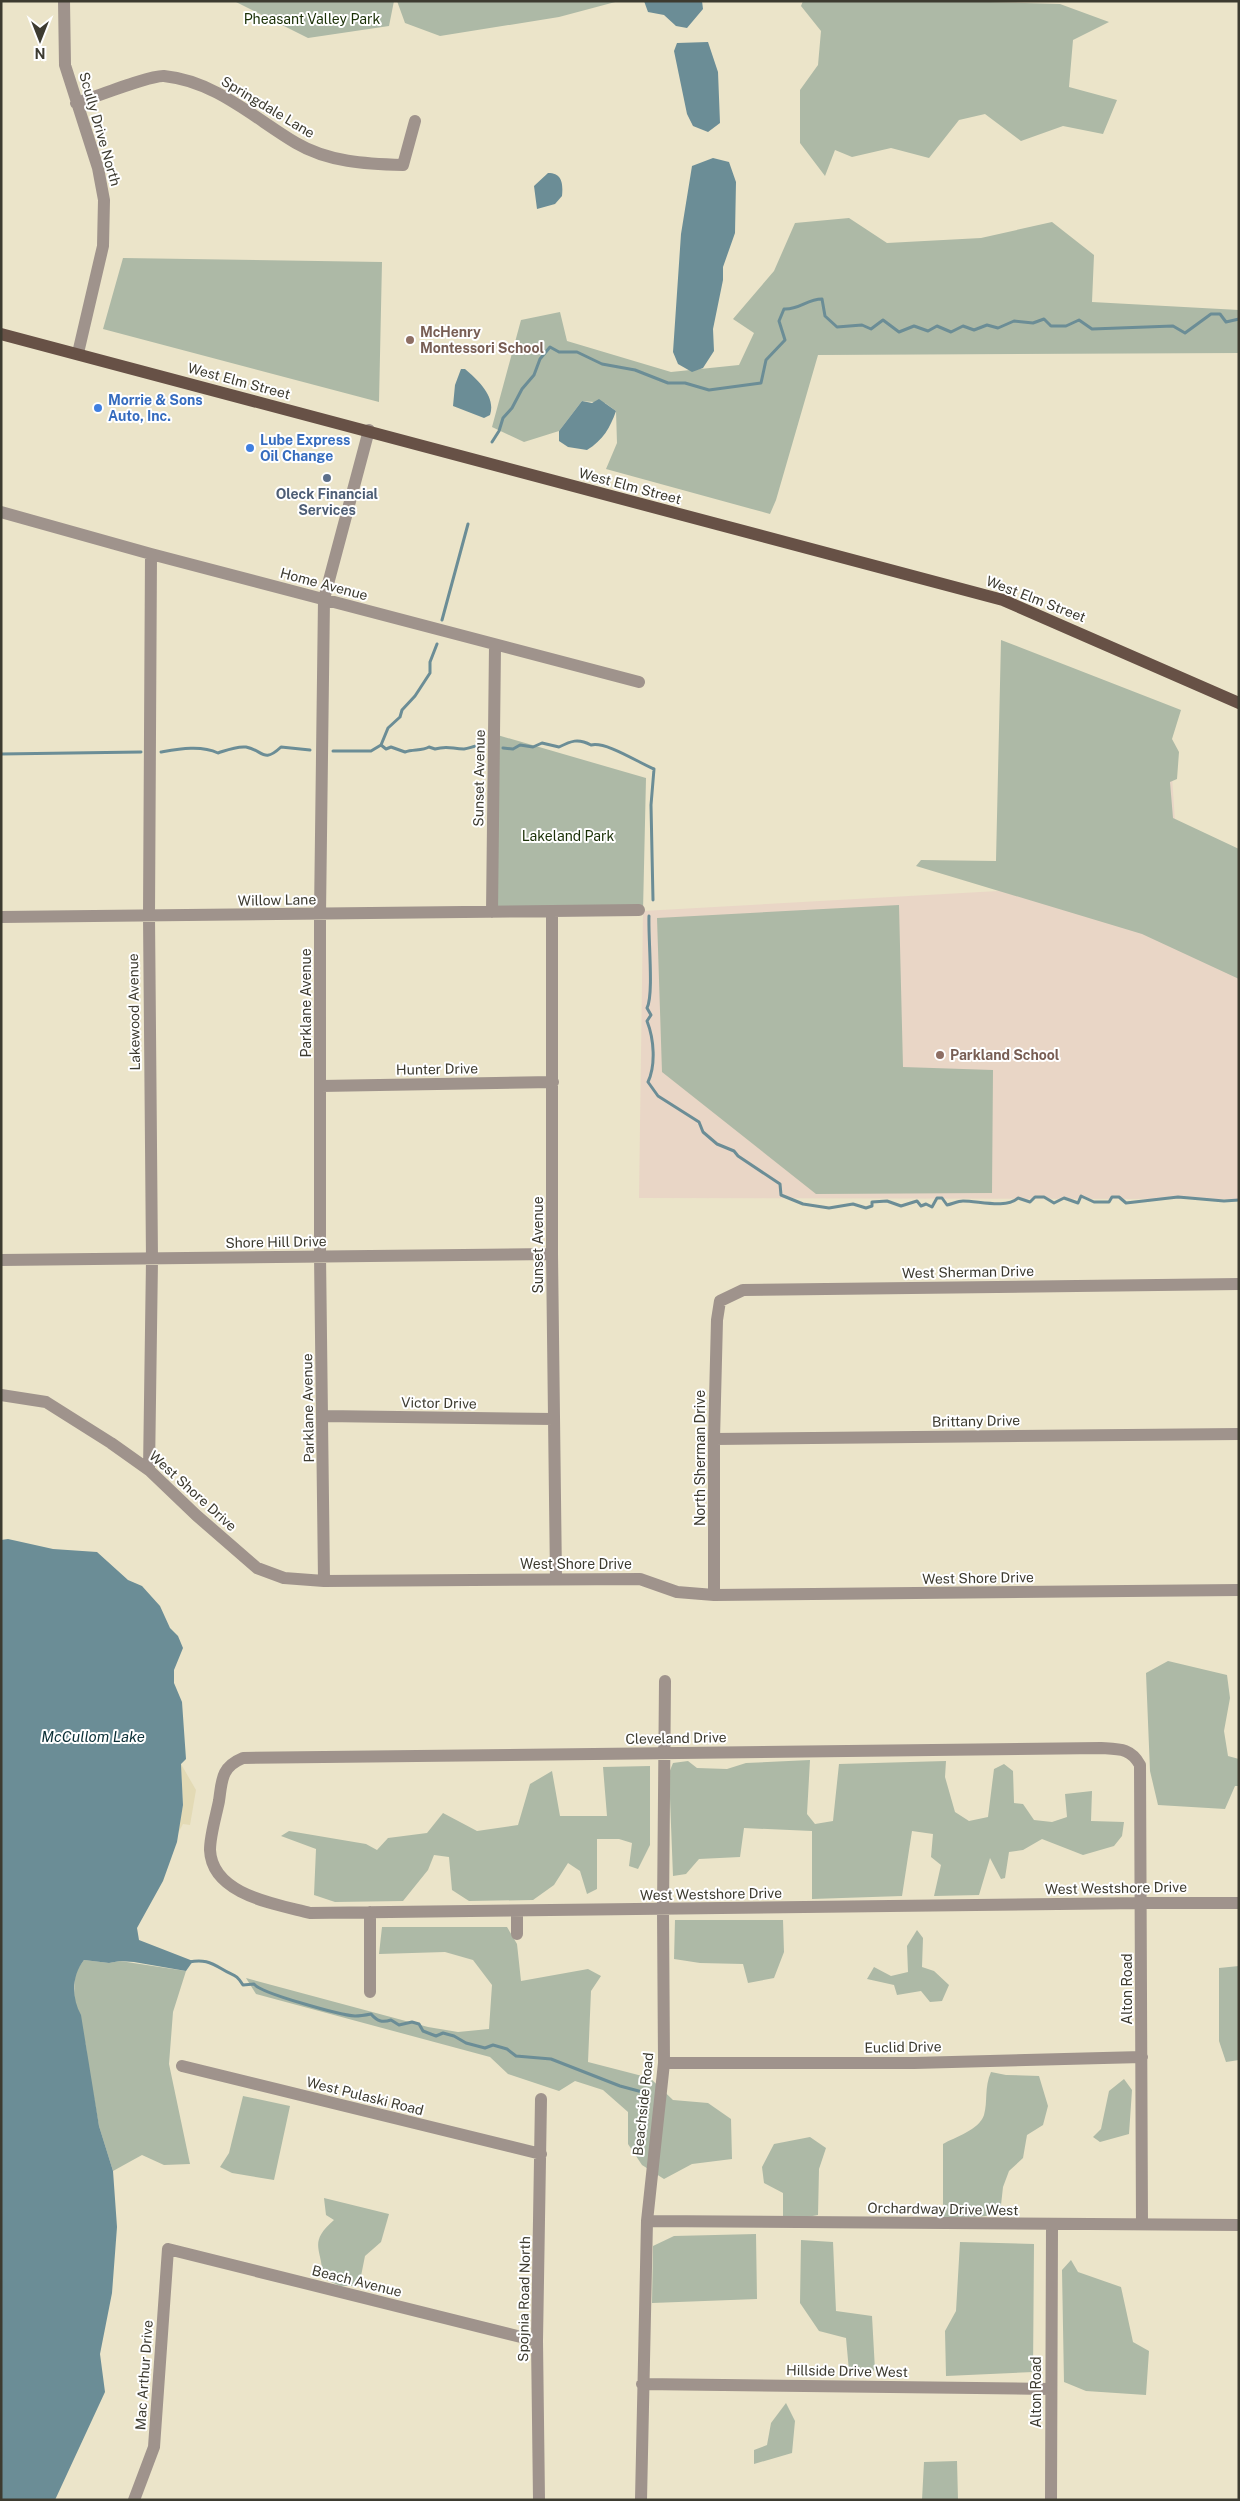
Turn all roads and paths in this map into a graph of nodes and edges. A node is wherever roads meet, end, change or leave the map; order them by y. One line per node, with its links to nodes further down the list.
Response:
1 (64, 1): 2 (street, Scully Drive North)
2 (76, 103): 3 (street, Springdale Lane); 5 (street, Scully Drive North)
3 (415, 121)
4 (1, 334): 5 (main road, West Elm Street)
5 (78, 353): 6 (main road, West Elm Street)
6 (368, 430): 9 (street, Parklane Avenue); 12 (main road, West Elm Street)
7 (1, 512): 8 (street, Home Avenue)
8 (151, 554): 9 (street, Home Avenue); 17 (street, Lakewood Avenue)
9 (324, 599): 10 (street, Home Avenue); 16 (street, Parklane Avenue)
10 (495, 646): 11 (street, Home Avenue); 15 (street, Sunset Avenue)
11 (639, 682)
12 (1239, 703)
13 (638, 910): 14 (street, Willow Lane)
14 (552, 911): 15 (street, Willow Lane); 19 (street, Sunset Avenue)
15 (492, 912): 16 (street, Willow Lane)
16 (320, 914): 17 (street, Willow Lane); 20 (street, Parklane Avenue)
17 (148, 916): 18 (street, Willow Lane); 24 (street, Lakewood Avenue)
18 (1, 917)
19 (553, 1082): 20 (street, Hunter Drive); 21 (street, Sunset Avenue)
20 (321, 1086): 22 (street, Parklane Avenue)
21 (552, 1254): 22 (street, Shore Hill Drive); 29 (street, Sunset Avenue)
22 (320, 1255): 24 (street, Shore Hill Drive); 28 (street, Parklane Avenue)
23 (1, 1260): 24 (street, Shore Hill Drive)
24 (152, 1260): 32 (street, Lakewood Avenue)
25 (1239, 1284): 26 (street, West Sherman Drive)
26 (716, 1320): 31 (street, North Sherman Drive)
27 (1, 1395): 32 (street, West Shore Drive)
28 (324, 1416): 29 (street, Victor Drive); 34 (street, Parklane Avenue)
29 (554, 1419): 33 (street, Sunset Avenue)
30 (1239, 1434): 31 (street, Brittany Drive)
31 (714, 1439): 36 (street, North Sherman Drive)
32 (149, 1470): 34 (street, West Shore Drive)
33 (556, 1579): 34 (street, West Shore Drive); 36 (street, West Shore Drive)
34 (324, 1581)
35 (1239, 1590): 36 (street, West Shore Drive)
36 (714, 1596)
37 (665, 1681): 38 (street, Beachside Road)
38 (663, 1753): 39 (street, Cleveland Drive); 40 (street, Cleveland Drive); 43 (street, Beachside Road)
39 (1135, 1756): 41 (street, Alton Road)
40 (210, 1850): 45 (street, West Westshore Drive)
41 (1141, 1902): 42 (street, West Westshore Drive); 43 (street, West Westshore Drive); 48 (street, Alton Road)
42 (1239, 1903)
43 (663, 1910): 44 (street, West Westshore Drive); 49 (street, Beachside Road)
44 (517, 1911): 45 (street, West Westshore Drive); 46 (street)
45 (370, 1912): 47 (street)
46 (518, 1934)
47 (370, 1992)
48 (1142, 2057): 49 (street, Euclid Drive); 54 (street, Alton Road)
49 (664, 2063): 53 (street, Beachside Road)
50 (182, 2066): 52 (street, West Pulaski Road)
51 (541, 2099): 52 (street, Spojnia Road North)
52 (541, 2154): 58 (street, Spojnia Road North)
53 (647, 2221): 55 (street, Orchardway Drive West); 59 (street, Beachside Road)
54 (1142, 2224): 55 (street, Orchardway Drive West); 56 (street, Orchardway Drive West)
55 (1052, 2225): 60 (street, Alton Road)
56 (1239, 2225)
57 (168, 2249): 58 (street, Beach Avenue); 61 (street, Mac Arthur Drive)
58 (537, 2341): 62 (street, Spojnia Road North)
59 (642, 2384): 60 (street, Hillside Drive West); 63 (street, Beachside Road)
60 (1050, 2389): 64 (street, Alton Road)
61 (134, 2500)
62 (539, 2500)
63 (641, 2500)
64 (1051, 2500)

